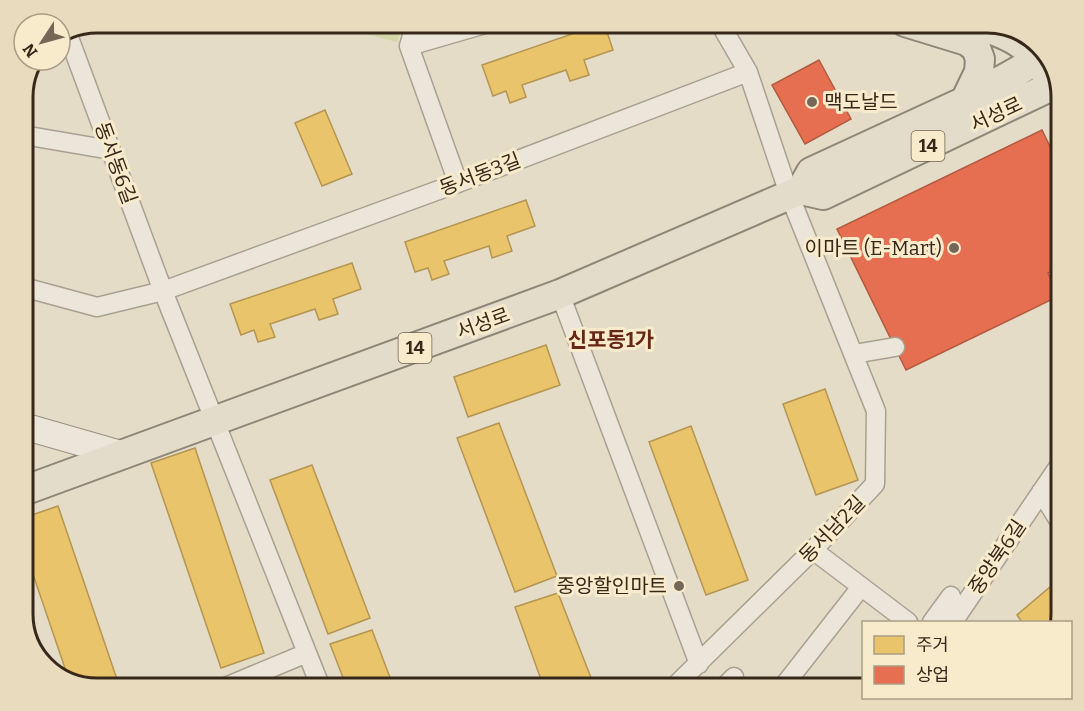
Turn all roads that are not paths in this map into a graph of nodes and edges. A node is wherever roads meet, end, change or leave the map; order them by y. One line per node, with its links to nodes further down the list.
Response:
1 (413, 33): 8 (street)
2 (454, 33): 8 (street)
3 (725, 33): 10 (street)
4 (941, 33): 12 (main road)
5 (1005, 36): 6 (main road)
6 (1022, 44)
7 (72, 45): 14 (street, 동서동6길)
8 (409, 46): 15 (street)
9 (1038, 60): 12 (main road, 서성로 / 14)
10 (748, 72): 15 (street, 동서동3길); 16 (street)
11 (1051, 94): 16 (main road, 서성로 / 14)
12 (965, 101): 16 (main road, 서성로 / 14)
13 (33, 137): 14 (street)
14 (111, 150): 18 (street, 동서동6길)
15 (458, 183): 18 (street, 동서동3길)
16 (795, 192): 19 (main road, 서성로 / 14); 21 (street, 동서남2길)
17 (33, 290): 18 (street)
18 (163, 291): 22 (street, 동서동6길)
19 (560, 294): 22 (main road, 서성로 / 14); 36 (street)
20 (895, 347): 21 (street)
21 (854, 354): 29 (street, 동서남2길)
22 (215, 421): 24 (main road, 서성로 / 14); 35 (street, 동서동6길)
23 (33, 429): 24 (main road)
24 (124, 454): 26 (main road, 서성로 / 14)
25 (1051, 478): 27 (street, 중앙북6길)
26 (33, 487)
27 (1041, 492): 28 (street); 34 (street, 중앙북6길)
28 (1051, 508)
29 (813, 550): 30 (street); 36 (street, 동서남2길)
30 (861, 587): 32 (street); 40 (street)
31 (951, 596): 33 (street)
32 (907, 621)
33 (933, 621)
34 (954, 621)
35 (307, 653): 37 (street); 38 (street, 동서동6길)
36 (699, 664): 39 (street, 동서남2길)
37 (247, 678)
38 (317, 678)
39 (684, 678)
40 (790, 678)

